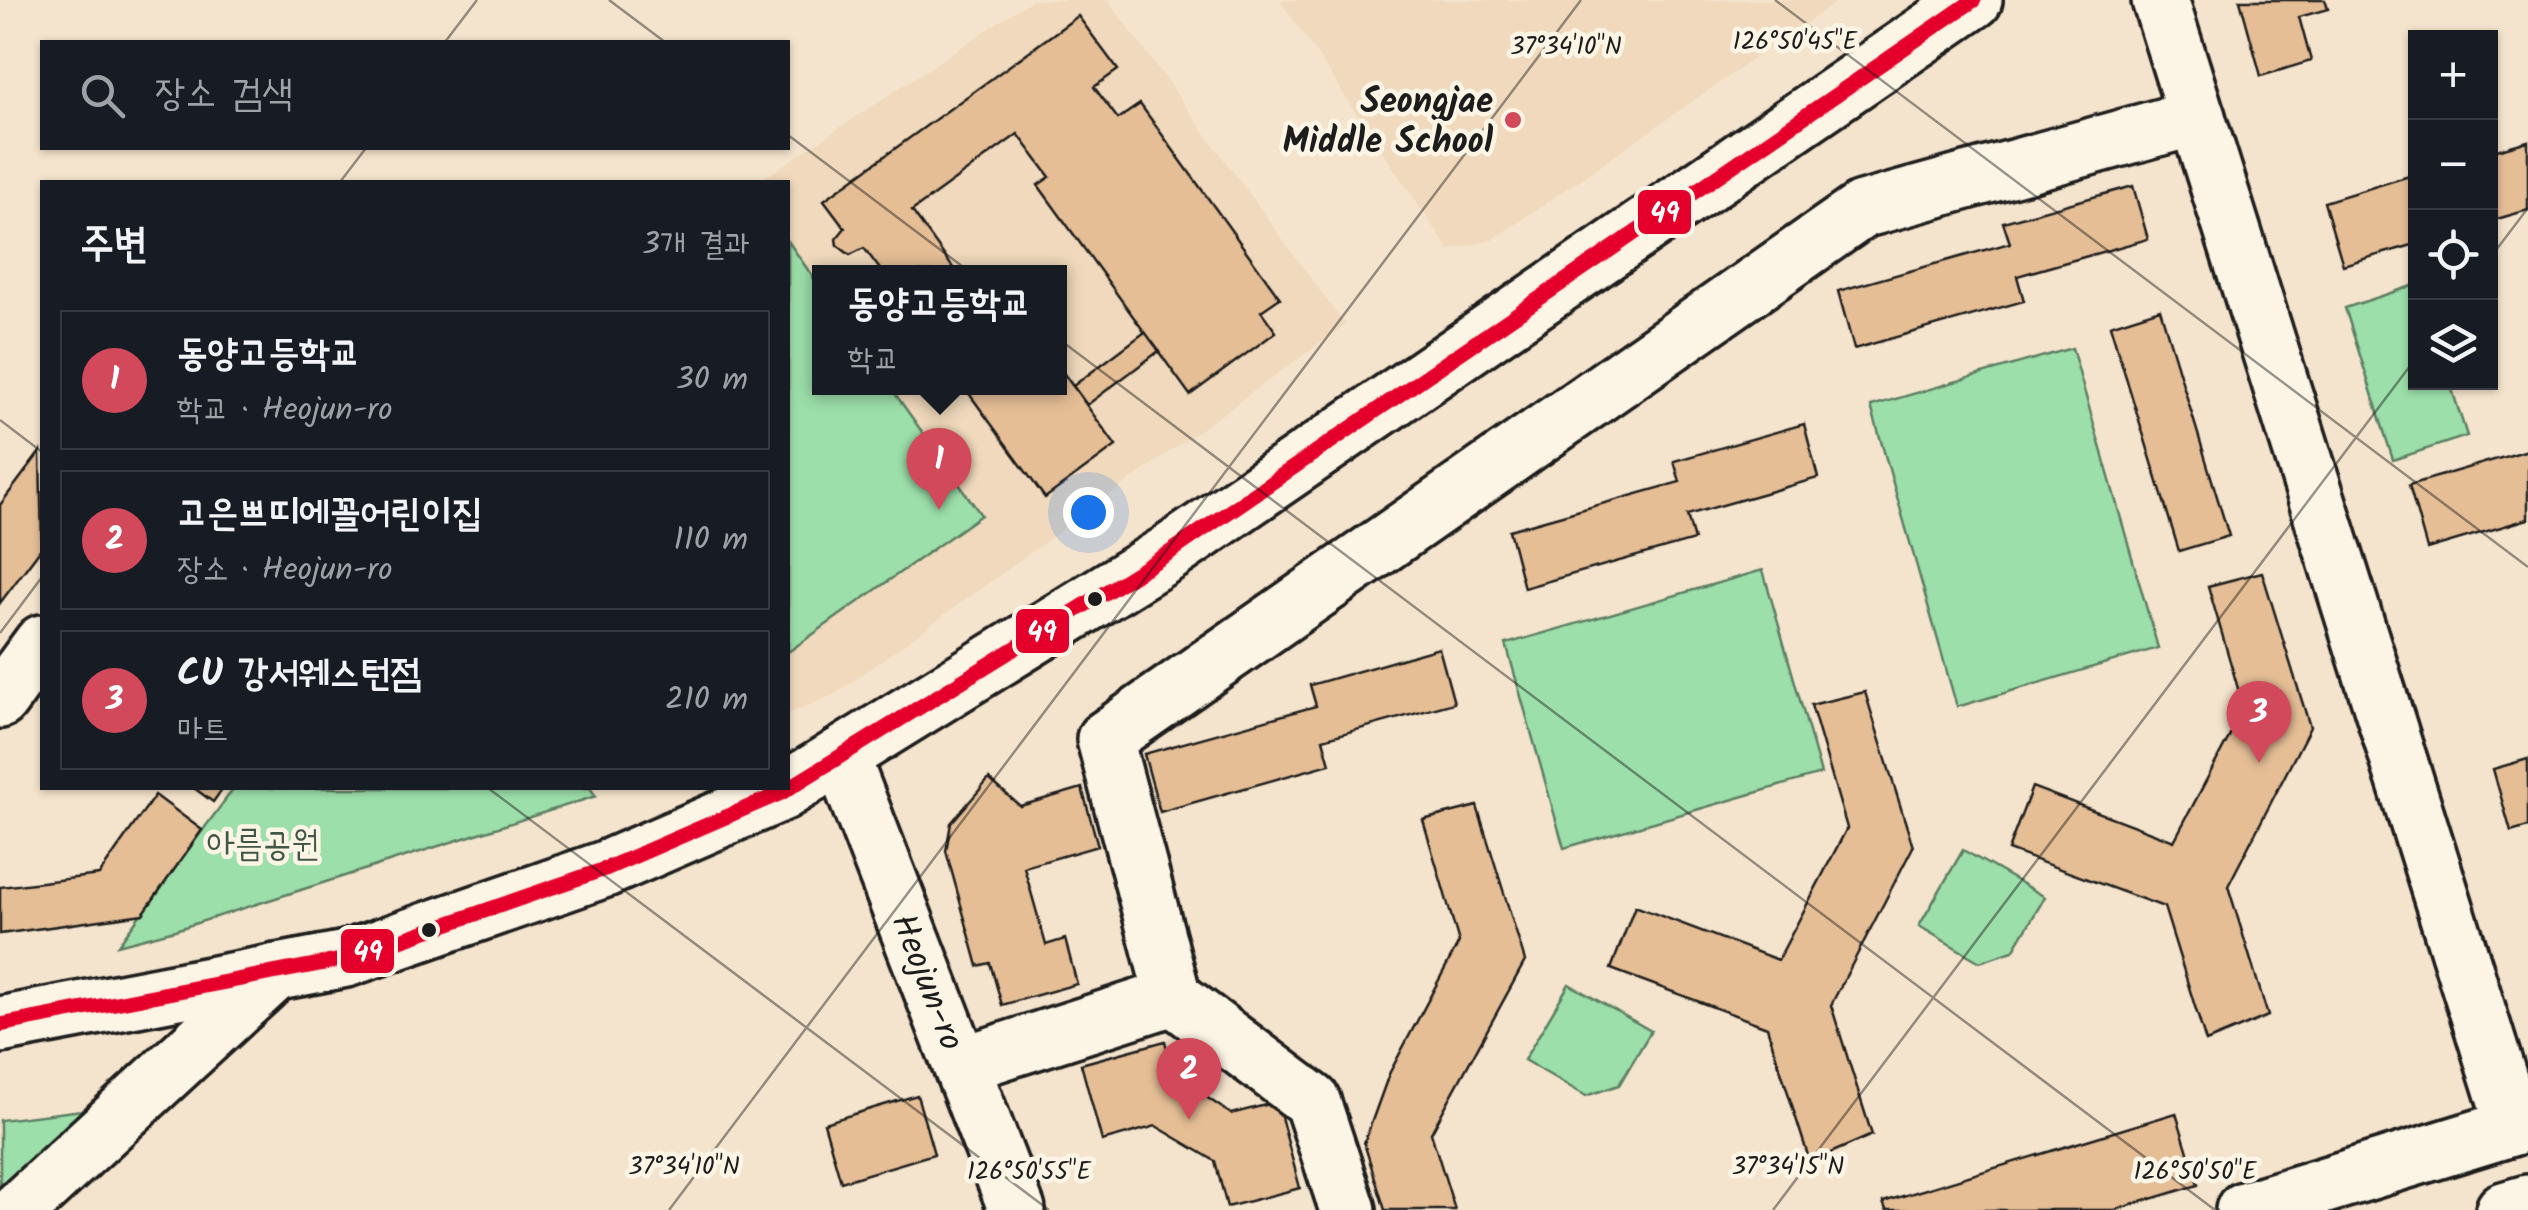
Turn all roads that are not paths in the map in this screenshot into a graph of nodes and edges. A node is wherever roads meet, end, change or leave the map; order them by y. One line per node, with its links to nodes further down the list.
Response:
1 (1974, 0): 6 (street)
2 (2160, 0): 3 (street)
3 (2197, 117): 10 (street); 17 (street)
4 (40, 645): 5 (street)
5 (0, 700)
6 (841, 756): 7 (street); 12 (street, Heojun-ro)
7 (790, 787)
8 (786, 790): 9 (street)
9 (276, 972): 11 (street); 14 (street)
10 (1173, 997): 12 (street); 16 (street)
11 (0, 1024)
12 (961, 1065): 15 (street, Heojun-ro)
13 (2528, 1203): 18 (street)
14 (18, 1210)
15 (1017, 1210)
16 (1348, 1210)
17 (2244, 1210)
18 (2504, 1210)

